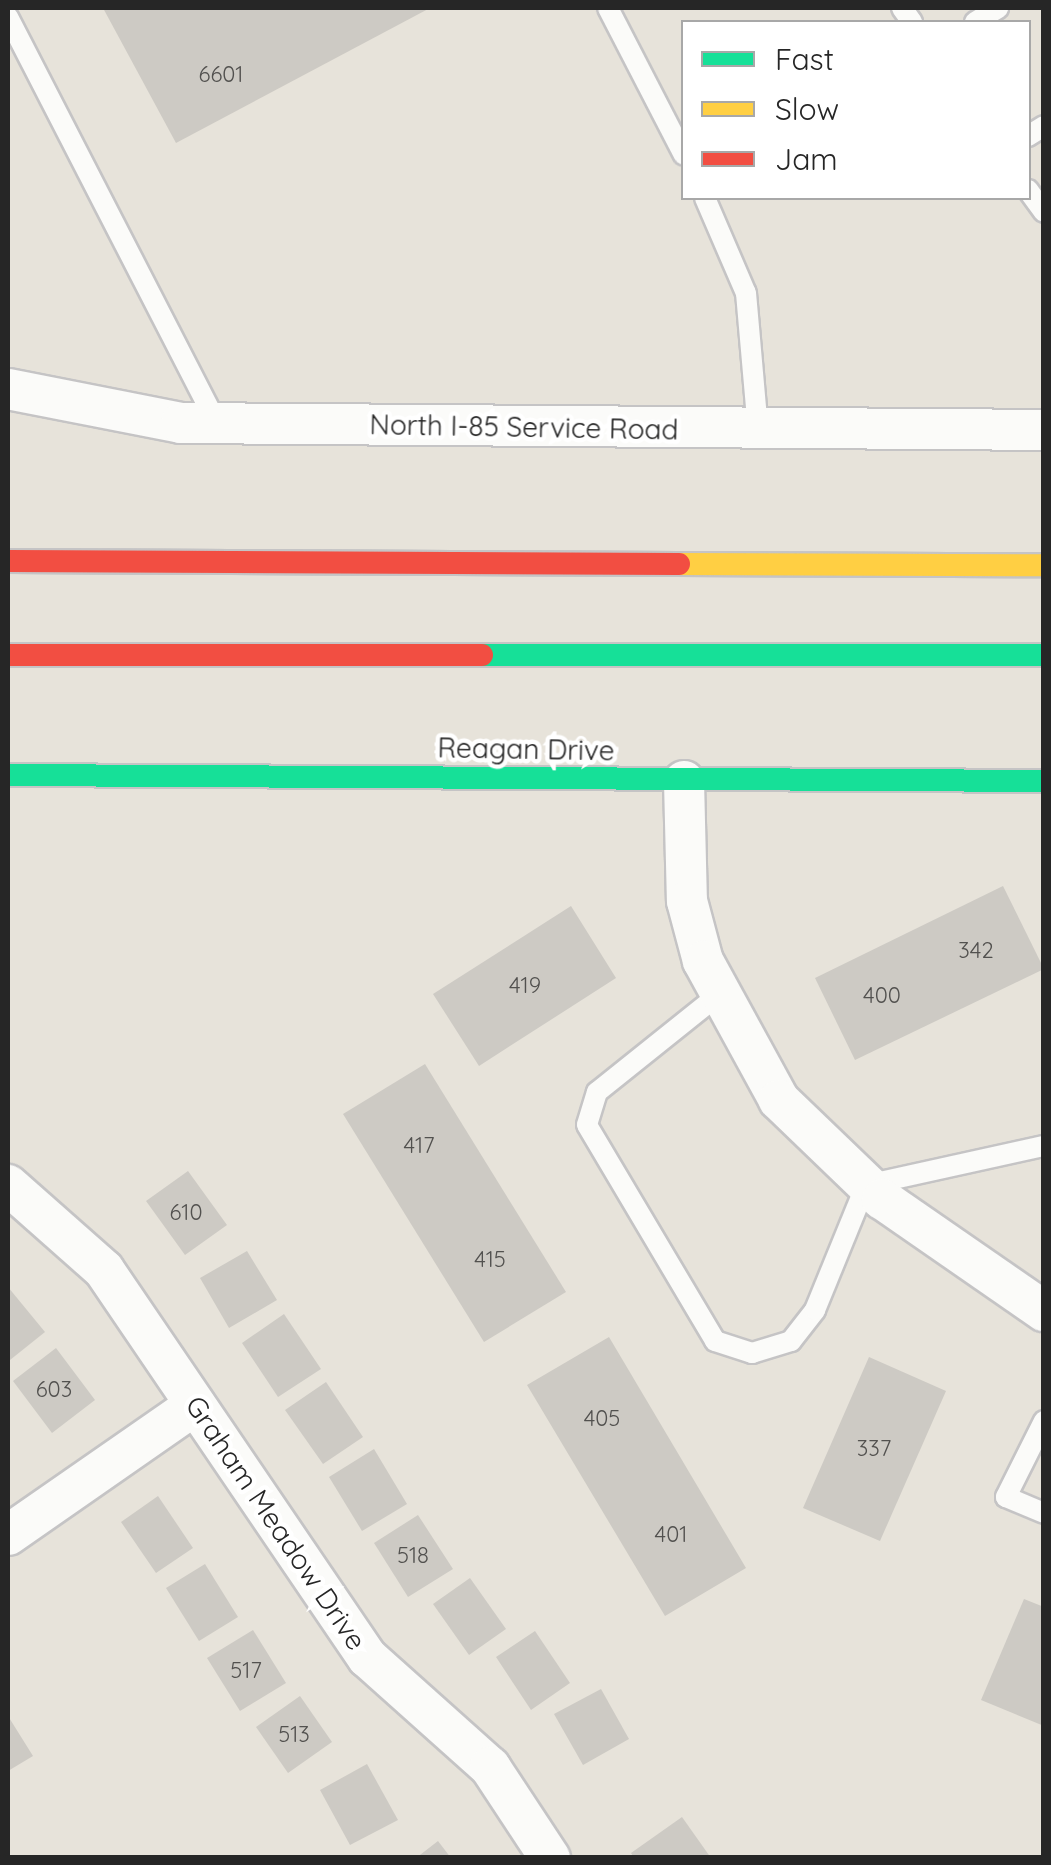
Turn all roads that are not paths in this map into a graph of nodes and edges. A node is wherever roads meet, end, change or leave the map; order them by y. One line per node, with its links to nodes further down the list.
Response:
1 (608, 8): 3 (lane)
2 (8, 17): 6 (lane)
3 (681, 149)
4 (706, 200): 7 (lane)
5 (8, 389): 6 (street, North I-85 Service Road)
6 (217, 423): 7 (street, North I-85 Service Road)
7 (758, 430): 8 (street, North I-85 Service Road)
8 (1044, 430)
9 (8, 562): 10 (main road)
10 (1044, 565)
11 (8, 655): 12 (main road)
12 (1044, 655)
13 (8, 775): 14 (main road, Reagan Drive)
14 (684, 781): 15 (main road, Reagan Drive); 16 (street)
15 (1044, 781)
16 (717, 996): 19 (street); 19 (lane)
17 (1044, 1146): 19 (lane)
18 (8, 1185): 21 (street, Graham Meadow Drive)
19 (866, 1185): 20 (street)
20 (1044, 1311)
21 (195, 1405): 24 (street); 25 (street, Graham Meadow Drive)
22 (1044, 1421): 23 (lane)
23 (1044, 1514)
24 (8, 1535)
25 (550, 1858)

